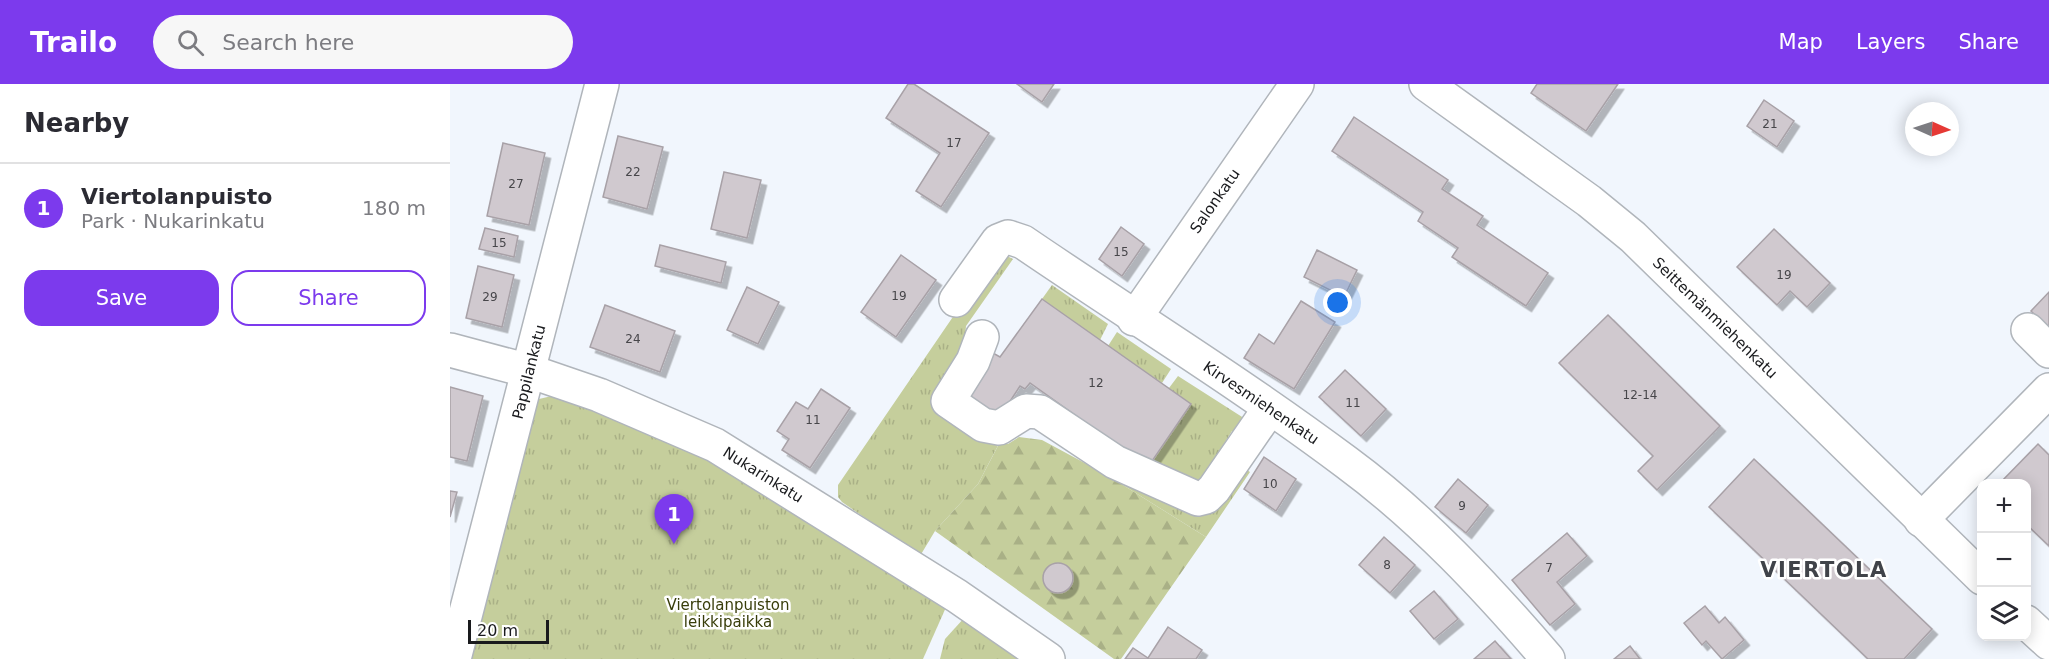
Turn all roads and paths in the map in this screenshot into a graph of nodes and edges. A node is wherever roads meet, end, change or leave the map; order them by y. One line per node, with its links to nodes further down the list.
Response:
1 (602, 84): 8 (street, Pappilankatu)
2 (1297, 84): 5 (street, Salonkatu)
3 (1426, 84): 11 (street, Seittemänmiehenkatu)
4 (956, 300): 5 (street, Kirvesmiehenkatu)
5 (1134, 319): 10 (street, Kirvesmiehenkatu)
6 (982, 337): 10 (street)
7 (450, 350): 8 (street, Nukarinkatu)
8 (529, 371): 15 (street, Pappilankatu); 16 (street, Nukarinkatu)
9 (2049, 390): 11 (street)
10 (1270, 408): 17 (street, Kirvesmiehenkatu)
11 (1921, 519): 12 (street, Seittemänmiehenkatu)
12 (1977, 573)
13 (2031, 627): 14 (street)
14 (2049, 644)
15 (454, 659)
16 (1048, 659)
17 (1548, 659)

